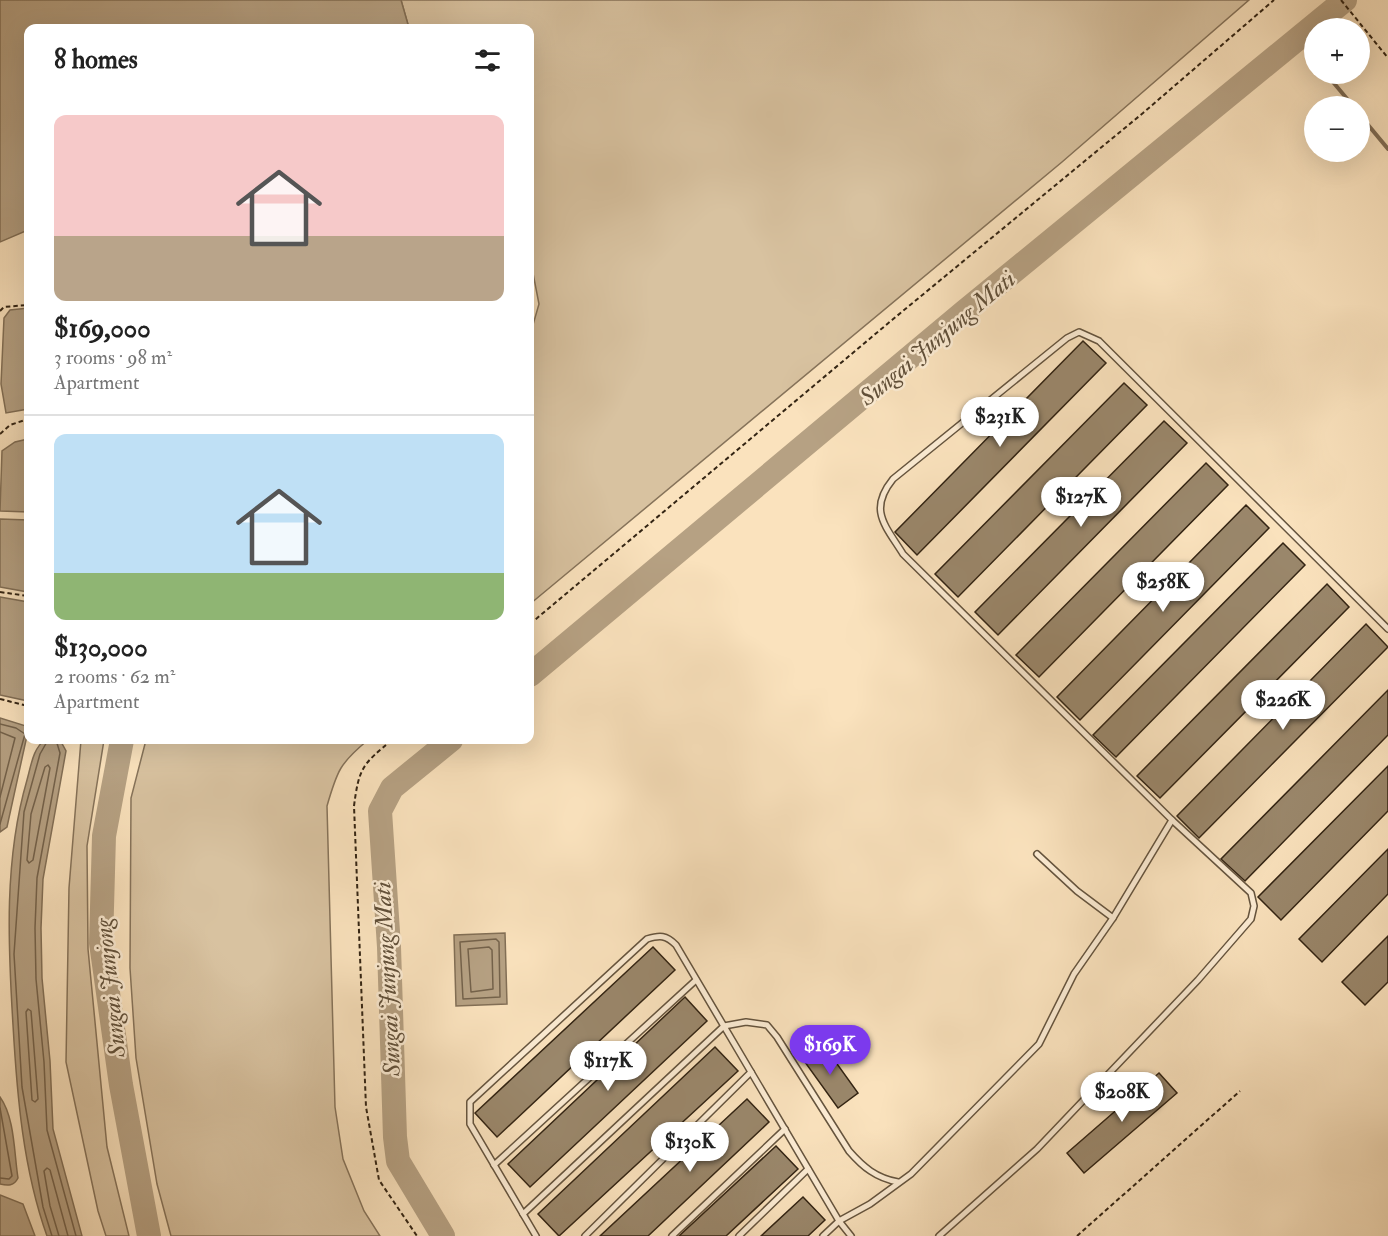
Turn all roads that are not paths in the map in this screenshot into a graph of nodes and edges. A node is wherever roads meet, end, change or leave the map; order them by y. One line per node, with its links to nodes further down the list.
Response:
1 (1388, 629): 2 (lane)
2 (1172, 820): 4 (lane); 20 (lane)
3 (1037, 854): 4 (lane)
4 (1113, 918): 11 (lane)
5 (696, 980): 6 (lane); 9 (lane); 9 (lane)
6 (724, 1026): 7 (lane); 11 (lane); 12 (lane)
7 (751, 1072): 8 (lane); 15 (lane)
8 (785, 1129): 10 (lane); 16 (lane)
9 (494, 1165): 12 (lane)
10 (808, 1169): 13 (lane); 17 (lane)
11 (898, 1182): 13 (lane)
12 (523, 1214): 14 (lane)
13 (839, 1221): 18 (lane); 19 (lane)
14 (536, 1236)
15 (585, 1236)
16 (672, 1236)
17 (739, 1236)
18 (824, 1236)
19 (851, 1236)
20 (939, 1236)

